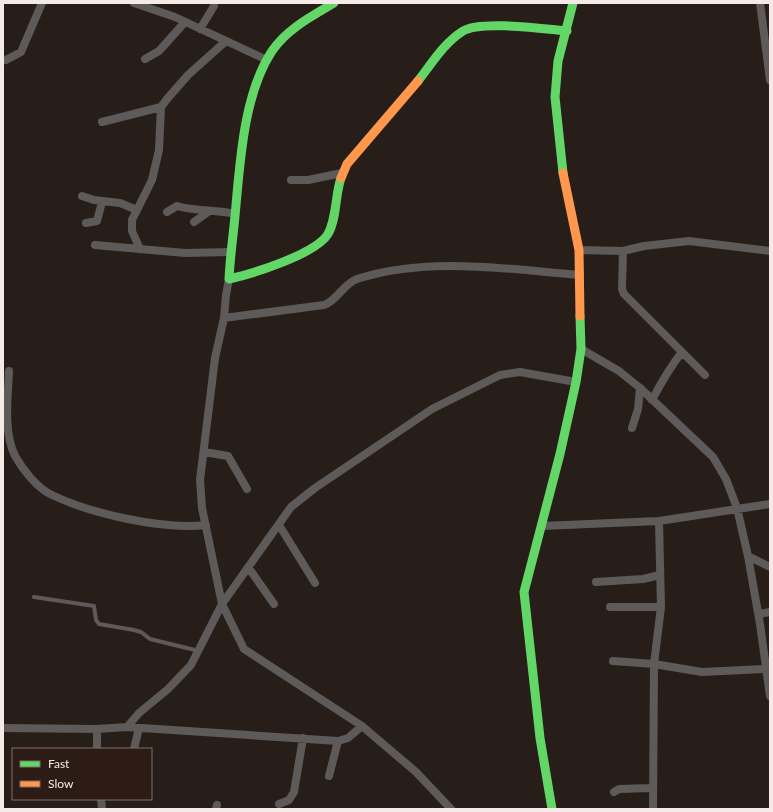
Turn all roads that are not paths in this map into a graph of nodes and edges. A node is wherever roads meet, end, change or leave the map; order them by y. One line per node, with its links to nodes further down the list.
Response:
1 (42, 3): 12 (street)
2 (134, 3): 7 (street)
3 (334, 3): 13 (street)
4 (573, 3): 9 (street)
5 (760, 3): 14 (street)
6 (214, 6): 8 (street)
7 (185, 22): 8 (street); 11 (street)
8 (200, 29): 10 (street)
9 (567, 31): 18 (street); 30 (street)
10 (226, 40): 13 (street); 16 (street)
11 (145, 58)
12 (6, 60)
13 (267, 60): 25 (street)
14 (769, 62): 15 (street)
15 (770, 80)
16 (161, 107): 17 (street); 22 (street)
17 (102, 122)
18 (342, 173): 19 (street); 35 (street)
19 (291, 180)
20 (82, 196): 21 (street)
21 (102, 202): 22 (street); 27 (street)
22 (137, 210): 29 (street)
23 (168, 212): 24 (street)
24 (208, 212): 25 (street); 26 (street)
25 (235, 214): 33 (street)
26 (194, 222)
27 (86, 223)
28 (95, 245): 29 (street)
29 (140, 249): 33 (street)
30 (579, 250): 31 (street); 34 (street)
31 (623, 251): 32 (street); 38 (street)
32 (770, 251)
33 (231, 252): 35 (street)
34 (580, 274): 36 (street); 37 (street)
35 (229, 279): 36 (street)
36 (224, 318): 45 (street)
37 (581, 349): 41 (street); 42 (street)
38 (682, 352): 40 (street); 43 (street)
39 (9, 371): 50 (street)
40 (705, 375)
41 (576, 382): 51 (street); 52 (street)
42 (640, 388): 43 (street); 44 (street)
43 (652, 400): 48 (street)
44 (632, 428)
45 (204, 452): 46 (street); 50 (street)
46 (247, 489)
47 (770, 504): 48 (street)
48 (737, 508): 49 (street); 53 (street)
49 (658, 521): 52 (street); 56 (street)
50 (206, 525): 60 (street)
51 (279, 525): 54 (street); 58 (street)
52 (542, 526): 86 (street)
53 (748, 556): 55 (street); 65 (street)
54 (248, 567): 60 (street); 61 (street)
55 (770, 567)
56 (660, 575): 57 (street); 63 (street)
57 (596, 582)
58 (316, 583)
59 (34, 597): 66 (lane)
60 (222, 604): 66 (street); 72 (street)
61 (274, 604)
62 (610, 607): 63 (street)
63 (661, 607): 69 (street)
64 (770, 612): 65 (street)
65 (759, 614): 67 (street)
66 (199, 651): 73 (street)
67 (767, 652): 70 (street)
68 (612, 661): 69 (street)
69 (654, 664): 70 (street); 82 (street)
70 (766, 669): 71 (street)
71 (770, 696)
72 (362, 726): 78 (street); 85 (street)
73 (127, 727): 75 (street); 76 (street)
74 (3, 728): 76 (street)
75 (139, 728): 77 (street); 80 (street)
76 (97, 729): 79 (street)
77 (303, 738): 78 (street); 84 (street)
78 (338, 741): 81 (street)
79 (97, 748)
80 (134, 748)
81 (330, 776)
82 (652, 788): 83 (street); 87 (street)
83 (614, 792)
84 (279, 804)
85 (451, 809)
86 (552, 809)
87 (653, 809)

